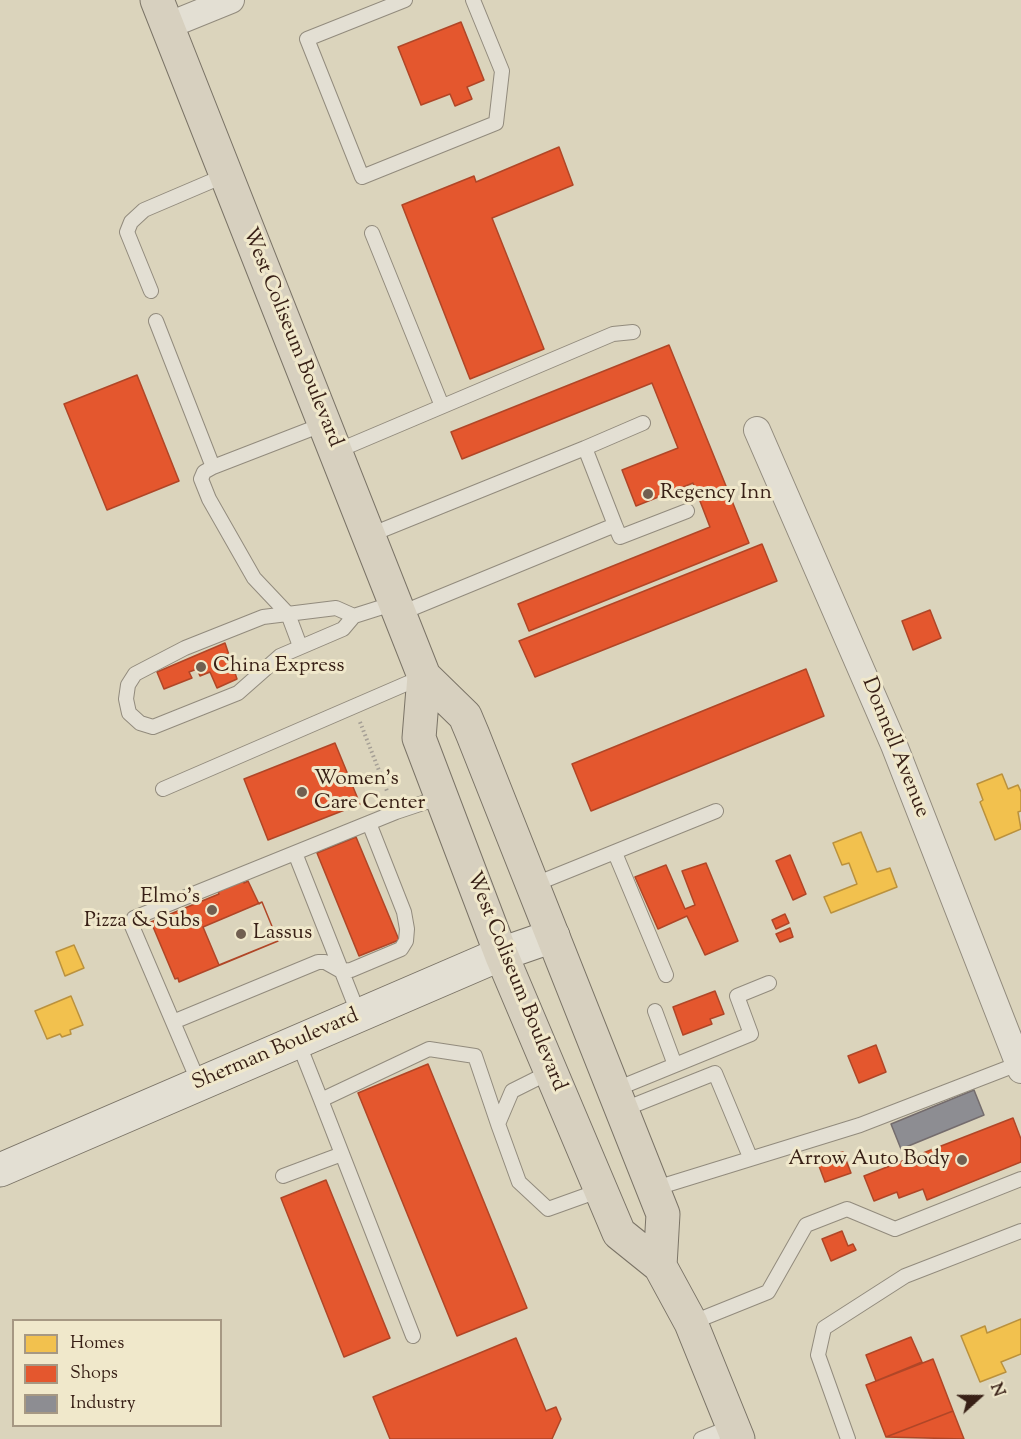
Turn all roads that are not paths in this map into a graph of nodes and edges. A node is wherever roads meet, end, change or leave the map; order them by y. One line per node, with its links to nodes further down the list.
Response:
1 (231, 0): 5 (street)
2 (405, 0): 4 (lane)
3 (473, 0): 4 (lane)
4 (373, 6)
5 (162, 13): 6 (highway, West Coliseum Boulevard)
6 (226, 175): 8 (lane); 14 (highway, West Coliseum Boulevard)
7 (372, 233): 11 (lane)
8 (151, 291)
9 (156, 321): 16 (lane)
10 (633, 332): 11 (lane)
11 (442, 406): 14 (lane)
12 (643, 423): 15 (lane)
13 (758, 430): 42 (street, Donnell Avenue)
14 (331, 437): 16 (lane); 19 (highway, West Coliseum Boulevard)
15 (585, 448): 18 (lane); 19 (lane)
16 (213, 467): 21 (lane)
17 (687, 511): 18 (lane)
18 (615, 525): 20 (lane)
19 (370, 535): 20 (highway, West Coliseum Boulevard)
20 (399, 608): 22 (lane); 24 (highway, West Coliseum Boulevard)
21 (288, 614): 22 (lane); 23 (lane); 23 (lane)
22 (354, 616): 23 (lane)
23 (300, 646)
24 (424, 676): 25 (lane); 26 (highway, West Coliseum Boulevard); 31 (highway, West Coliseum Boulevard)
25 (163, 789)
26 (441, 797): 28 (lane); 33 (highway, West Coliseum Boulevard)
27 (716, 811): 30 (lane)
28 (369, 823): 29 (lane); 34 (lane)
29 (295, 853): 34 (lane); 39 (lane)
30 (615, 853): 31 (lane); 35 (lane)
31 (533, 885): 32 (highway, West Coliseum Boulevard)
32 (553, 936): 33 (main road, Sherman Boulevard); 46 (highway, West Coliseum Boulevard)
33 (501, 954): 38 (main road, Sherman Boulevard); 43 (highway, West Coliseum Boulevard)
34 (342, 971): 38 (lane); 39 (lane)
35 (666, 975)
36 (769, 983): 41 (lane)
37 (655, 1011): 41 (lane)
38 (359, 1016): 40 (main road, Sherman Boulevard)
39 (173, 1022): 44 (lane)
40 (298, 1042): 44 (main road, Sherman Boulevard); 45 (lane)
41 (675, 1065): 46 (lane)
42 (1020, 1067): 49 (lane)
43 (552, 1071): 47 (lane); 54 (highway, West Coliseum Boulevard)
44 (199, 1083): 50 (main road, Sherman Boulevard)
45 (321, 1100): 47 (lane); 48 (lane)
46 (618, 1100): 49 (lane); 53 (highway, West Coliseum Boulevard)
47 (498, 1124): 54 (lane)
48 (342, 1154): 51 (lane); 58 (lane)
49 (750, 1157): 53 (lane)
50 (0, 1170)
51 (284, 1176)
52 (1021, 1179): 57 (lane)
53 (653, 1189): 56 (highway, West Coliseum Boulevard)
54 (601, 1190): 56 (highway, West Coliseum Boulevard)
55 (1021, 1231): 61 (lane)
56 (660, 1266): 57 (highway, West Coliseum Boulevard)
57 (691, 1323): 59 (highway, West Coliseum Boulevard)
58 (413, 1336)
59 (736, 1432): 60 (lane)
60 (701, 1439)
61 (848, 1439)

